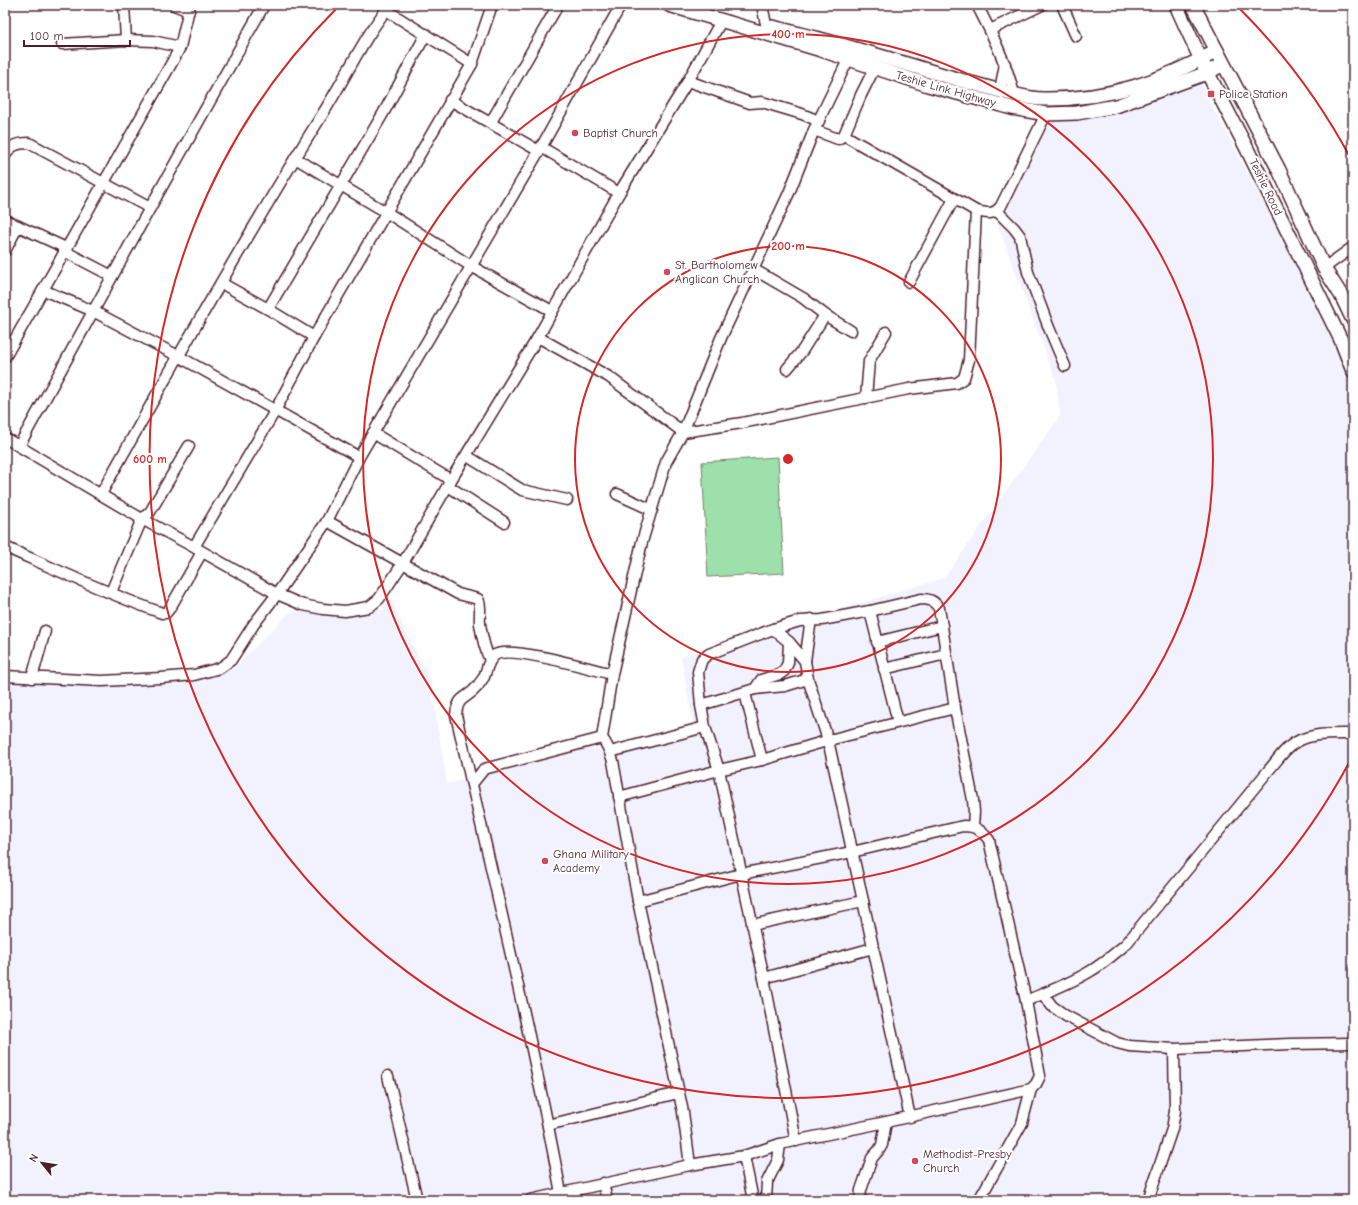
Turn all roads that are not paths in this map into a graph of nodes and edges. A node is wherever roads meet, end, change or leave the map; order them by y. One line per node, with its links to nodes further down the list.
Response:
1 (124, 5): 22 (street)
2 (174, 5): 16 (street)
3 (264, 5): 48 (street)
4 (492, 5): 28 (street)
5 (558, 5): 38 (street)
6 (620, 5): 41 (street)
7 (669, 5): 17 (main road, Teshie Link Highway)
8 (693, 5): 18 (main road, Teshie Link Highway)
9 (762, 5): 18 (street)
10 (977, 5): 19 (street)
11 (1042, 5): 19 (street)
12 (1062, 5): 21 (street)
13 (1176, 5): 27 (main road, Teshie Road)
14 (1194, 5): 25 (main road, Teshie Road)
15 (388, 7): 20 (street); 43 (street)
16 (190, 8): 24 (street)
17 (721, 21): 18 (main road, Teshie Link Highway); 33 (street)
18 (767, 30): 26 (main road, Teshie Link Highway); 34 (main road, Teshie Link Highway)
19 (990, 30): 29 (street)
20 (426, 34): 28 (street); 45 (street)
21 (1076, 36)
22 (126, 40): 23 (street); 24 (street)
23 (62, 44)
24 (180, 47): 44 (street)
25 (1217, 51): 27 (main road, Teshie Link Highway); 30 (main road, Teshie Road)
26 (848, 60): 31 (main road, Teshie Link Highway); 39 (street)
27 (1201, 60): 32 (main road, Teshie Road); 35 (main road, Teshie Link Highway)
28 (472, 64): 36 (street)
29 (1005, 64): 34 (street); 35 (street)
30 (1223, 64): 32 (main road, Teshie Link Highway); 58 (main road, Teshie Road)
31 (874, 68): 37 (main road, Teshie Link Highway); 40 (street)
32 (1207, 73): 37 (main road, Teshie Link Highway); 77 (main road, Teshie Road)
33 (688, 81): 39 (street); 46 (street)
34 (1000, 90): 35 (main road, Teshie Link Highway)
35 (1014, 94)
36 (450, 100): 38 (street); 51 (street)
37 (1046, 114): 50 (street)
38 (491, 122): 41 (street)
39 (816, 126): 40 (street); 59 (street)
40 (844, 135): 47 (street)
41 (540, 149): 46 (street); 57 (street)
42 (5, 156): 44 (street)
43 (295, 158): 45 (street); 62 (street)
44 (103, 184): 48 (street); 55 (street)
45 (342, 185): 51 (street); 64 (street)
46 (619, 193): 66 (street)
47 (954, 199): 49 (street); 61 (street)
48 (150, 208): 60 (street)
49 (976, 211): 50 (street); 78 (street)
50 (997, 211): 75 (street)
51 (386, 212): 57 (street); 71 (street)
52 (5, 220): 53 (street)
53 (18, 226): 55 (street); 56 (street)
54 (1353, 247): 58 (street)
55 (65, 249): 60 (street); 63 (street)
56 (5, 250)
57 (471, 266): 66 (street); 81 (street)
58 (1324, 268): 68 (main road, Teshie Road)
59 (753, 269): 67 (street); 80 (street)
60 (112, 276): 65 (street)
61 (909, 282)
62 (221, 283): 64 (street); 73 (street)
63 (43, 290): 65 (street); 74 (street)
64 (268, 309): 71 (street)
65 (93, 311): 73 (street); 83 (street)
66 (552, 311): 72 (street)
67 (825, 315): 69 (street); 76 (street)
68 (1353, 320)
69 (851, 331)
70 (886, 332): 78 (street)
71 (314, 337): 79 (street)
72 (538, 337): 80 (street); 85 (street)
73 (178, 356): 79 (street); 88 (street)
74 (5, 357)
75 (1065, 366)
76 (787, 369)
77 (1353, 371)
78 (866, 398): 80 (street)
79 (275, 411): 86 (street); 96 (street)
80 (683, 432): 91 (street)
81 (373, 433): 86 (street); 87 (street)
82 (5, 438): 83 (street)
83 (19, 446): 88 (street)
84 (189, 446): 92 (street)
85 (466, 456): 87 (street); 90 (street)
86 (359, 457): 93 (street)
87 (450, 483): 94 (street); 97 (street)
88 (101, 494): 92 (street)
89 (617, 494): 91 (street)
90 (567, 500)
91 (652, 510): 111 (street)
92 (142, 519): 96 (street); 98 (street)
93 (327, 521): 97 (street); 99 (street)
94 (504, 522)
95 (5, 547): 98 (street)
96 (198, 549): 98 (street); 99 (street)
97 (403, 563): 99 (street); 108 (street)
98 (111, 592)
99 (277, 594): 113 (street)
100 (870, 611): 101 (street); 102 (street); 106 (street)
101 (811, 620): 103 (street); 109 (street)
102 (942, 626): 106 (street); 107 (street)
103 (773, 629): 105 (street); 116 (street)
104 (45, 631): 113 (street)
105 (789, 642): 109 (street); 115 (street)
106 (877, 642): 110 (street)
107 (946, 654): 110 (street); 117 (street)
108 (490, 660): 111 (street); 124 (street)
109 (805, 661): 114 (street)
110 (884, 669): 118 (street)
111 (612, 674): 121 (street)
112 (5, 676): 113 (street)
113 (32, 678)
114 (808, 679): 115 (street); 122 (street)
115 (750, 691): 116 (street); 125 (street)
116 (701, 705): 119 (street)
117 (955, 708): 118 (street); 130 (street)
118 (898, 722): 122 (street)
119 (705, 727): 123 (street); 127 (street)
120 (1353, 734): 138 (street)
121 (602, 738): 123 (street); 126 (street)
122 (828, 740): 125 (street); 131 (street)
123 (610, 752): 129 (street)
124 (466, 760): 126 (street); 128 (street)
125 (762, 760): 127 (street)
126 (484, 769): 128 (street)
127 (719, 770): 129 (street); 132 (street)
128 (472, 784): 147 (street)
129 (619, 797): 133 (street)
130 (972, 826): 131 (street); 139 (street)
131 (852, 852): 132 (street); 134 (street)
132 (741, 874): 133 (street); 135 (street)
133 (638, 901): 144 (street)
134 (863, 901): 135 (street); 136 (street)
135 (752, 925): 137 (street)
136 (873, 948): 137 (street); 145 (street)
137 (764, 978): 148 (street)
138 (1043, 994): 139 (street); 141 (street)
139 (1026, 1001): 143 (street)
140 (1353, 1043): 141 (street)
141 (1174, 1049): 161 (street)
142 (388, 1076): 154 (street)
143 (1031, 1089): 145 (street); 160 (street)
144 (678, 1093): 147 (street); 151 (street)
145 (910, 1117): 146 (street)
146 (886, 1122): 148 (street); 159 (street)
147 (548, 1125): 153 (street)
148 (796, 1141): 149 (street)
149 (780, 1144): 150 (street); 158 (street)
150 (744, 1156): 151 (street); 157 (street)
151 (690, 1165): 152 (street)
152 (603, 1183): 153 (street); 156 (street)
153 (561, 1193): 155 (street)
154 (417, 1200)
155 (530, 1200)
156 (607, 1200)
157 (753, 1200)
158 (766, 1200)
159 (860, 1200)
160 (979, 1200)
161 (1148, 1200)

